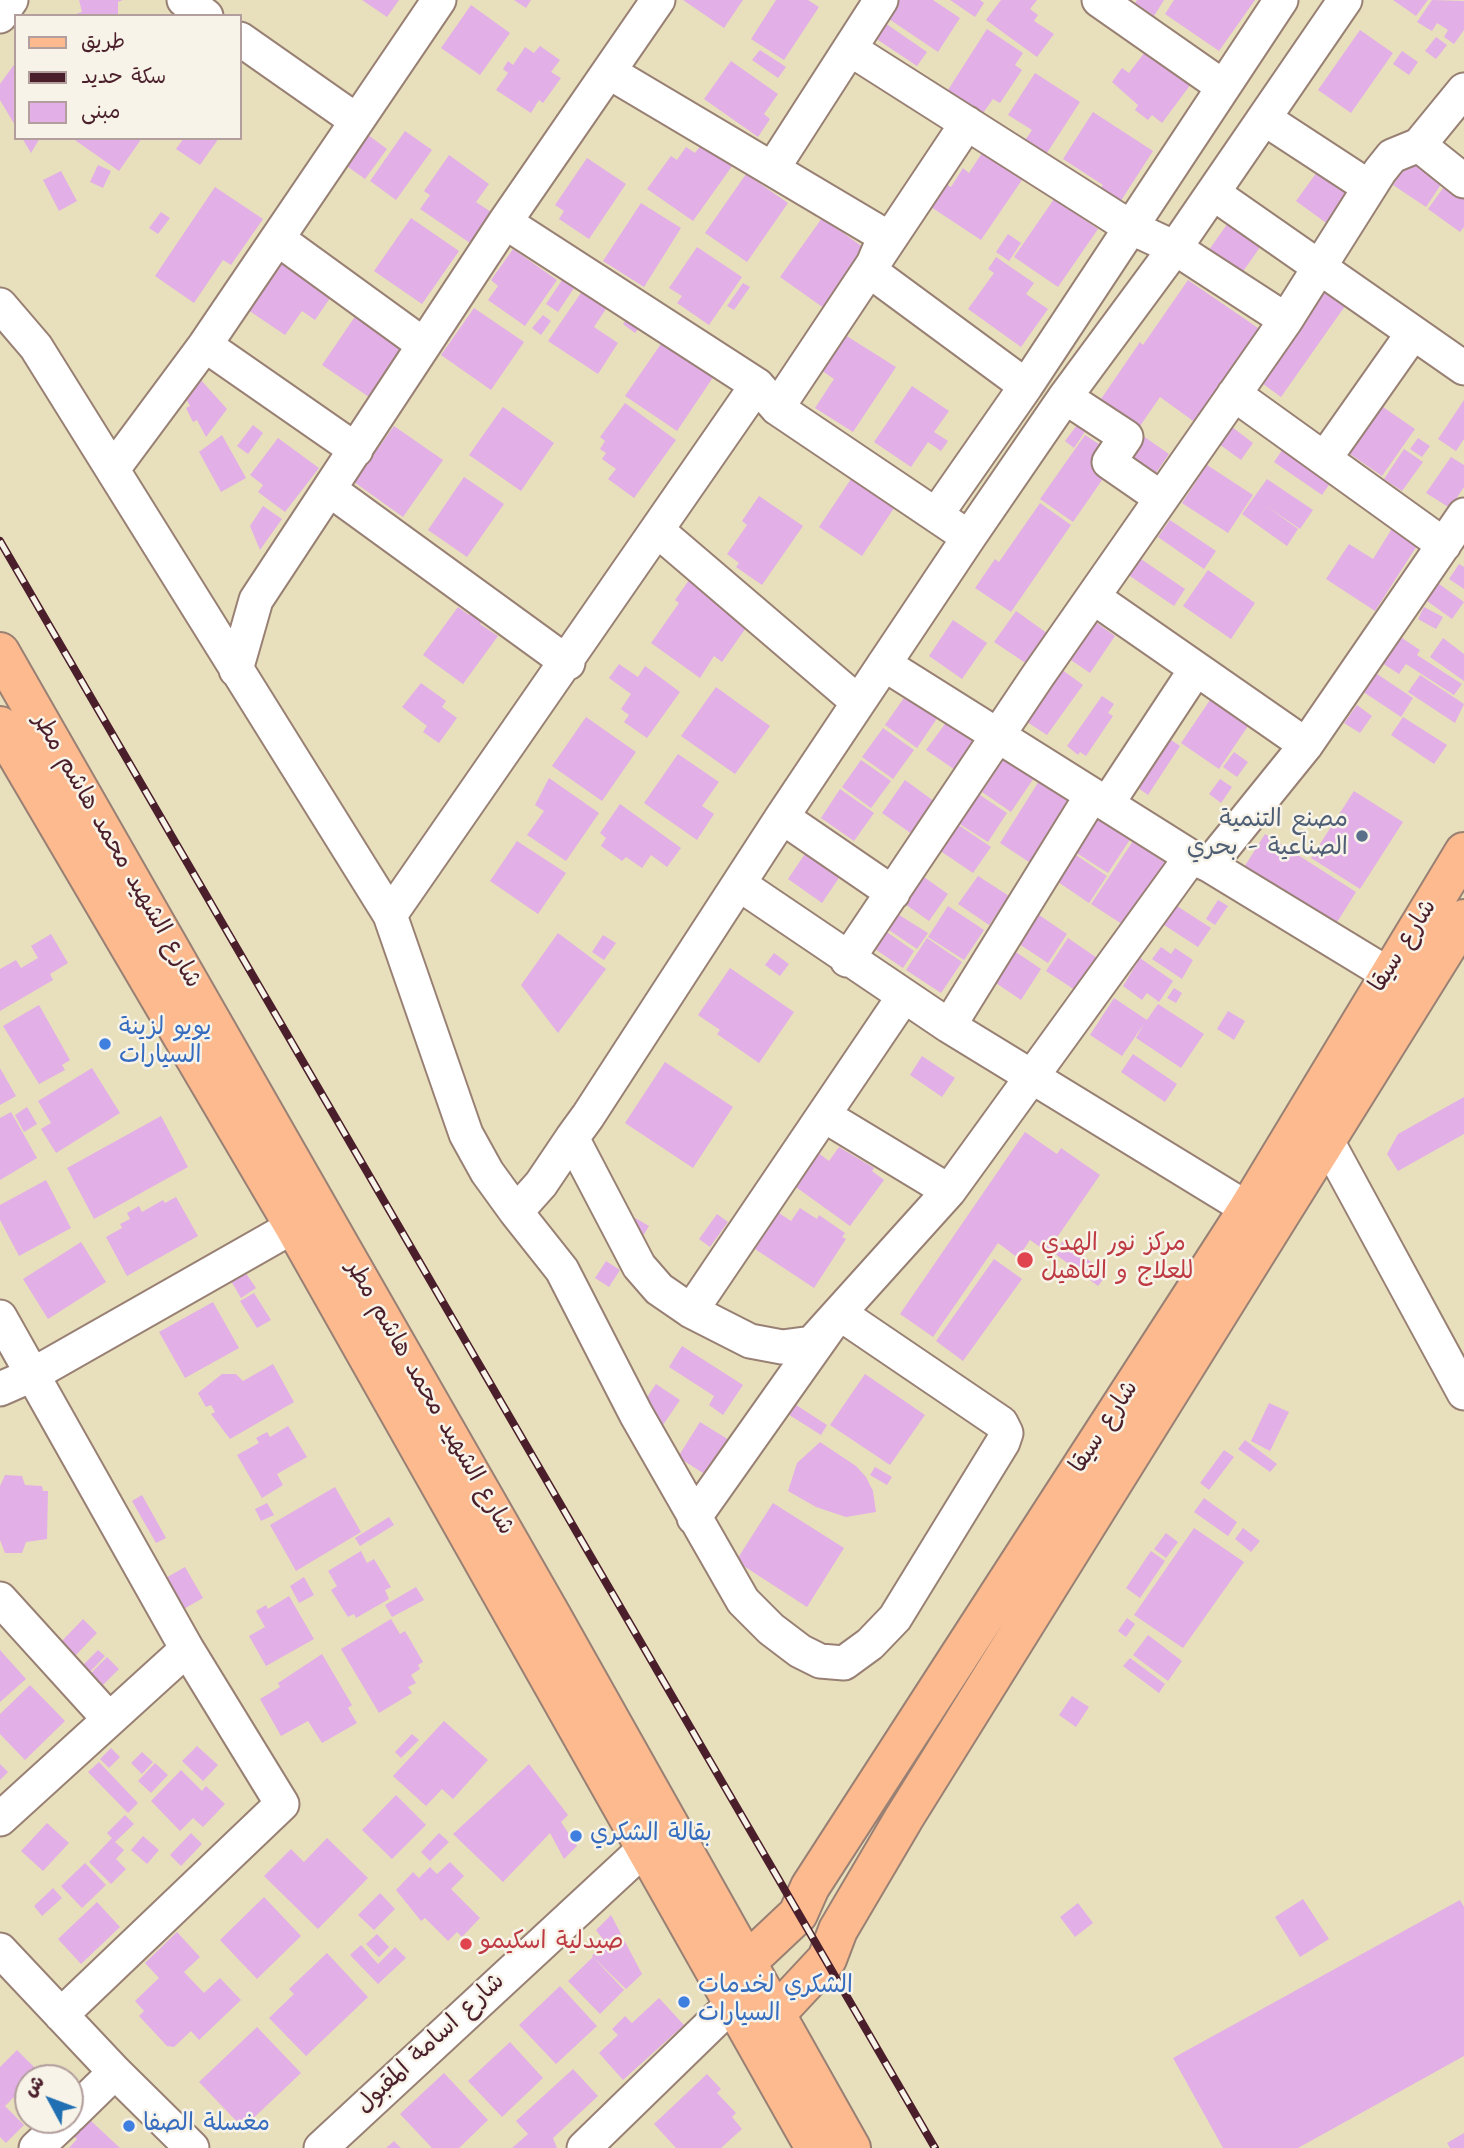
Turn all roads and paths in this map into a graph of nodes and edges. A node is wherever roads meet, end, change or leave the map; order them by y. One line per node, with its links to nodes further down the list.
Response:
1 (11, 0): 10 (street)
2 (184, 0): 9 (street)
3 (439, 0): 17 (street)
4 (658, 0): 13 (street)
5 (881, 0): 12 (street)
6 (1099, 0): 14 (street)
7 (1281, 0): 14 (street)
8 (1345, 0): 16 (street)
9 (203, 14)
10 (0, 16)
11 (242, 40): 17 (street)
12 (849, 50): 18 (street); 20 (street)
13 (609, 72): 20 (street); 24 (street)
14 (1222, 86): 25 (street)
15 (1464, 90): 19 (street)
16 (1265, 119): 22 (street); 23 (street)
17 (357, 121): 26 (street)
18 (967, 123): 25 (street); 29 (street)
19 (1419, 145): 21 (street); 22 (street)
20 (773, 168): 29 (street)
21 (1464, 181)
22 (1369, 187): 28 (street)
23 (1213, 193): 27 (street); 28 (street)
24 (505, 222): 34 (street); 38 (street)
25 (1130, 227): 27 (street); 36 (street)
26 (278, 239): 33 (street); 34 (street)
27 (1175, 248): 31 (street); 39 (street)
28 (1321, 267): 31 (street); 32 (street)
29 (870, 271): 36 (street); 38 (street)
30 (0, 305): 42 (street)
31 (1286, 320): 37 (street)
32 (1413, 333): 35 (street); 41 (street)
33 (205, 345): 40 (street); 42 (street)
34 (424, 345): 40 (street)
35 (1464, 368)
36 (1026, 386): 46 (street)
37 (1234, 394): 41 (street); 44 (street)
38 (767, 397): 46 (street); 47 (street)
39 (1065, 397): 44 (street); 48 (street)
40 (356, 450): 43 (street)
41 (1325, 458): 49 (street)
42 (114, 469): 55 (street)
43 (330, 490): 52 (street); 55 (street)
44 (1161, 499): 50 (street)
45 (1464, 514): 49 (street)
46 (936, 515): 48 (street)
47 (658, 531): 52 (street); 56 (street)
48 (969, 537): 53 (street)
49 (1444, 545): 59 (street)
50 (1093, 597): 54 (street); 57 (street)
51 (0, 652): 91 (main road, شارع الشهيد محمد هاشم مطر)
52 (568, 663): 66 (street)
53 (884, 664): 56 (street); 57 (street)
54 (1196, 669): 59 (street); 60 (street)
55 (236, 670): 66 (street)
56 (859, 702): 61 (street)
57 (998, 735): 60 (street); 65 (street)
58 (4, 742): 79 (main road, شارع الشهيد محمد هاشم مطر)
59 (1306, 744): 63 (street)
60 (1099, 799): 63 (street); 71 (street)
61 (782, 817): 64 (street); 65 (street)
62 (1464, 852): 69 (main road, شارع سيقا)
63 (1200, 861): 69 (street); 72 (street)
64 (739, 884): 68 (street); 74 (street)
65 (893, 893): 68 (street)
66 (390, 915): 78 (street)
67 (1464, 919): 75 (main road, شارع سيقا)
68 (848, 960): 70 (street)
69 (1388, 974): 77 (main road, شارع سيقا)
70 (904, 996): 71 (street); 73 (street)
71 (950, 1026): 72 (street)
72 (1033, 1077): 76 (street); 77 (street)
73 (825, 1116): 76 (street); 80 (street)
74 (572, 1138): 78 (street); 80 (street)
75 (1326, 1139): 85 (street); 95 (main road, شارع سيقا)
76 (949, 1191): 81 (street)
77 (1248, 1209): 93 (main road, شارع سيقا)
78 (516, 1212): 86 (street)
79 (294, 1226): 83 (street); 91 (main road, شارع الشهيد محمد هاشم مطر)
80 (691, 1311): 81 (street)
81 (839, 1313): 86 (street); 86 (street)
82 (0, 1317): 83 (street)
83 (32, 1375): 84 (street); 88 (street)
84 (0, 1389)
85 (1464, 1393)
86 (694, 1518)
87 (0, 1599): 89 (street)
88 (187, 1648): 89 (street); 94 (street)
89 (109, 1719): 90 (street)
90 (0, 1819)
91 (658, 1840): 93 (main road, شارع الشهيد محمد هاشم مطر); 101 (street, شارع اسامة المقبول)
92 (0, 1950): 94 (street)
93 (734, 1984): 95 (main road, شارع الشهيد محمد هاشم مطر); 102 (street)
94 (61, 2015): 96 (street)
95 (764, 2027): 103 (main road, شارع الشهيد محمد هاشم مطر); 104 (main road, شارع الشهيد محمد هاشم مطر)
96 (116, 2073): 97 (street); 100 (street)
97 (84, 2103)
98 (52, 2134): 99 (street)
99 (37, 2148)
100 (192, 2148)
101 (321, 2148)
102 (584, 2148)
103 (816, 2148)
104 (850, 2148)

